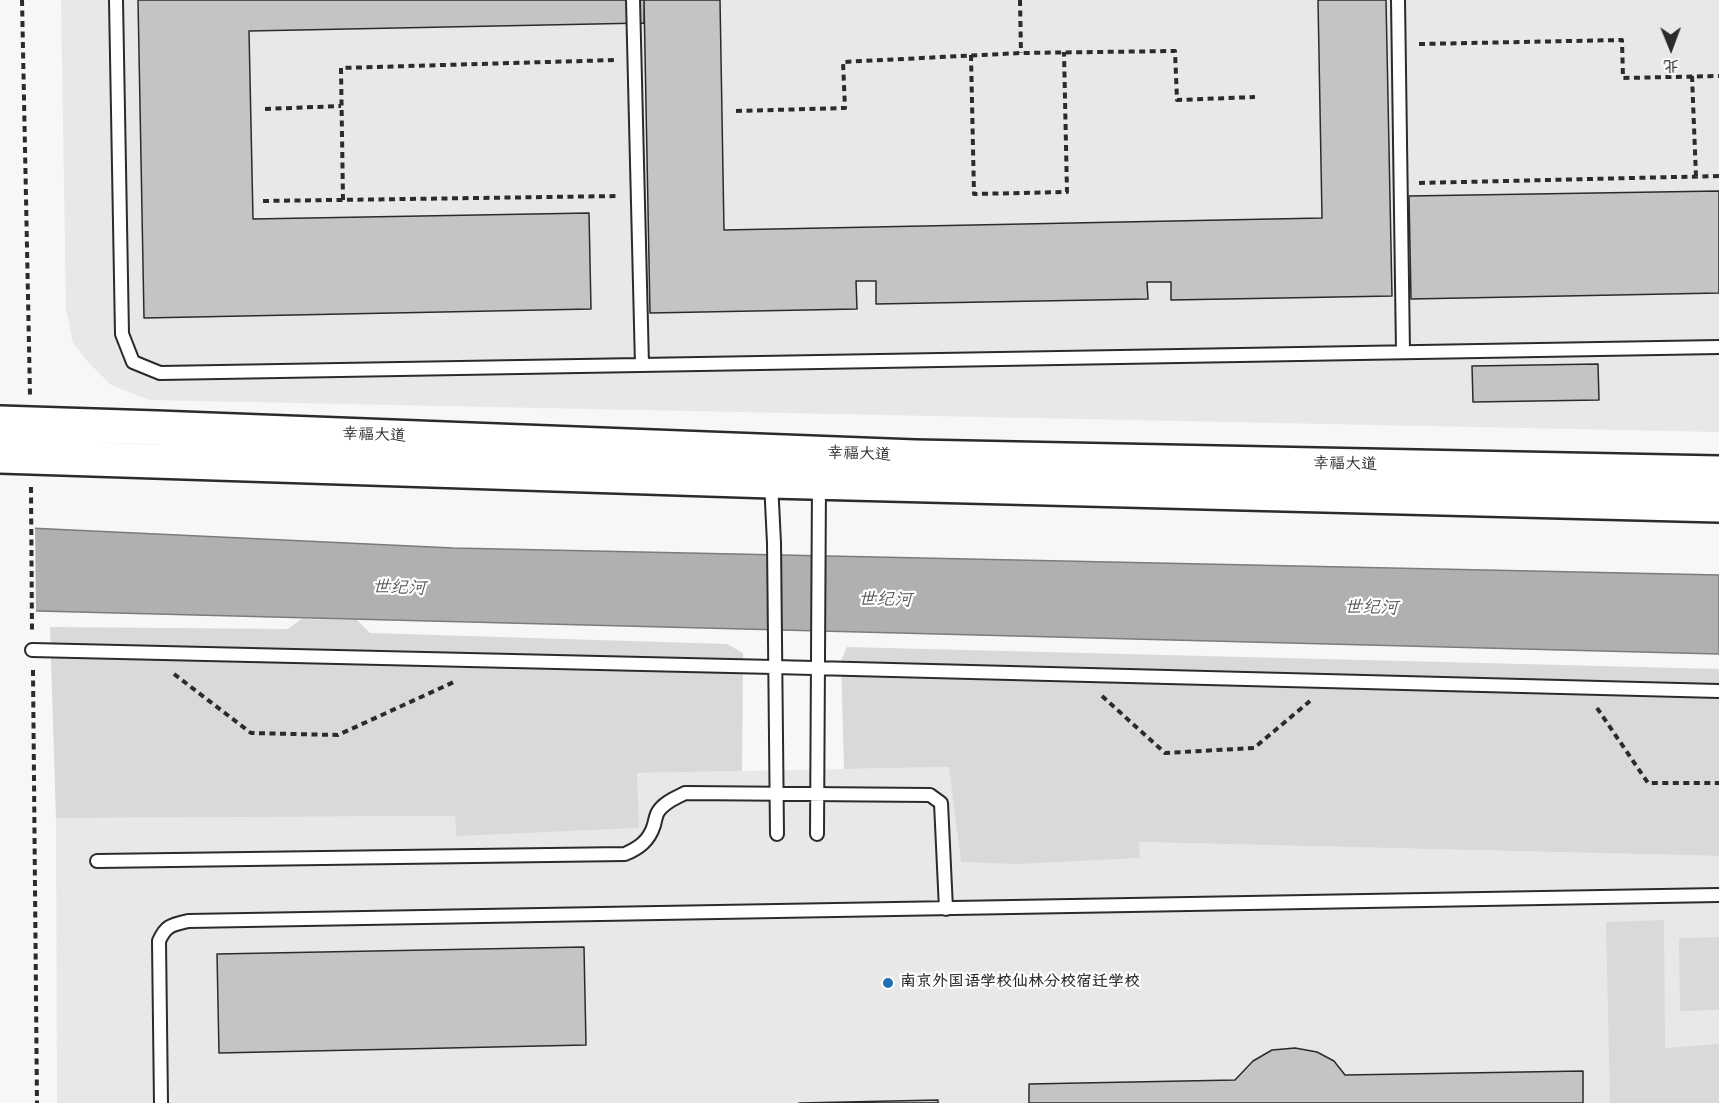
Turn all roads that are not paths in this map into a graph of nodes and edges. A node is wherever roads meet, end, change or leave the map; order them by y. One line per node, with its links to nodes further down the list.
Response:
1 (116, 0): 6 (lane)
2 (633, 0): 6 (lane)
3 (1398, 0): 5 (lane)
4 (1719, 347): 5 (lane)
5 (1403, 352): 6 (lane)
6 (642, 365)
7 (15, 424): 9 (main road, 幸福大道)
8 (15, 457): 10 (main road, 幸福大道)
9 (1719, 473)
10 (771, 481): 11 (main road, 幸福大道); 14 (lane)
11 (819, 482): 12 (main road, 幸福大道); 15 (lane)
12 (1719, 505)
13 (32, 650): 14 (lane)
14 (774, 667): 15 (lane); 17 (lane)
15 (818, 668): 16 (lane); 18 (lane)
16 (1719, 691)
17 (777, 794): 18 (lane); 19 (lane); 21 (lane)
18 (817, 794): 20 (lane); 23 (lane)
19 (777, 834)
20 (817, 834)
21 (97, 861)
22 (1719, 895): 23 (lane)
23 (946, 909): 24 (lane)
24 (161, 1103)

